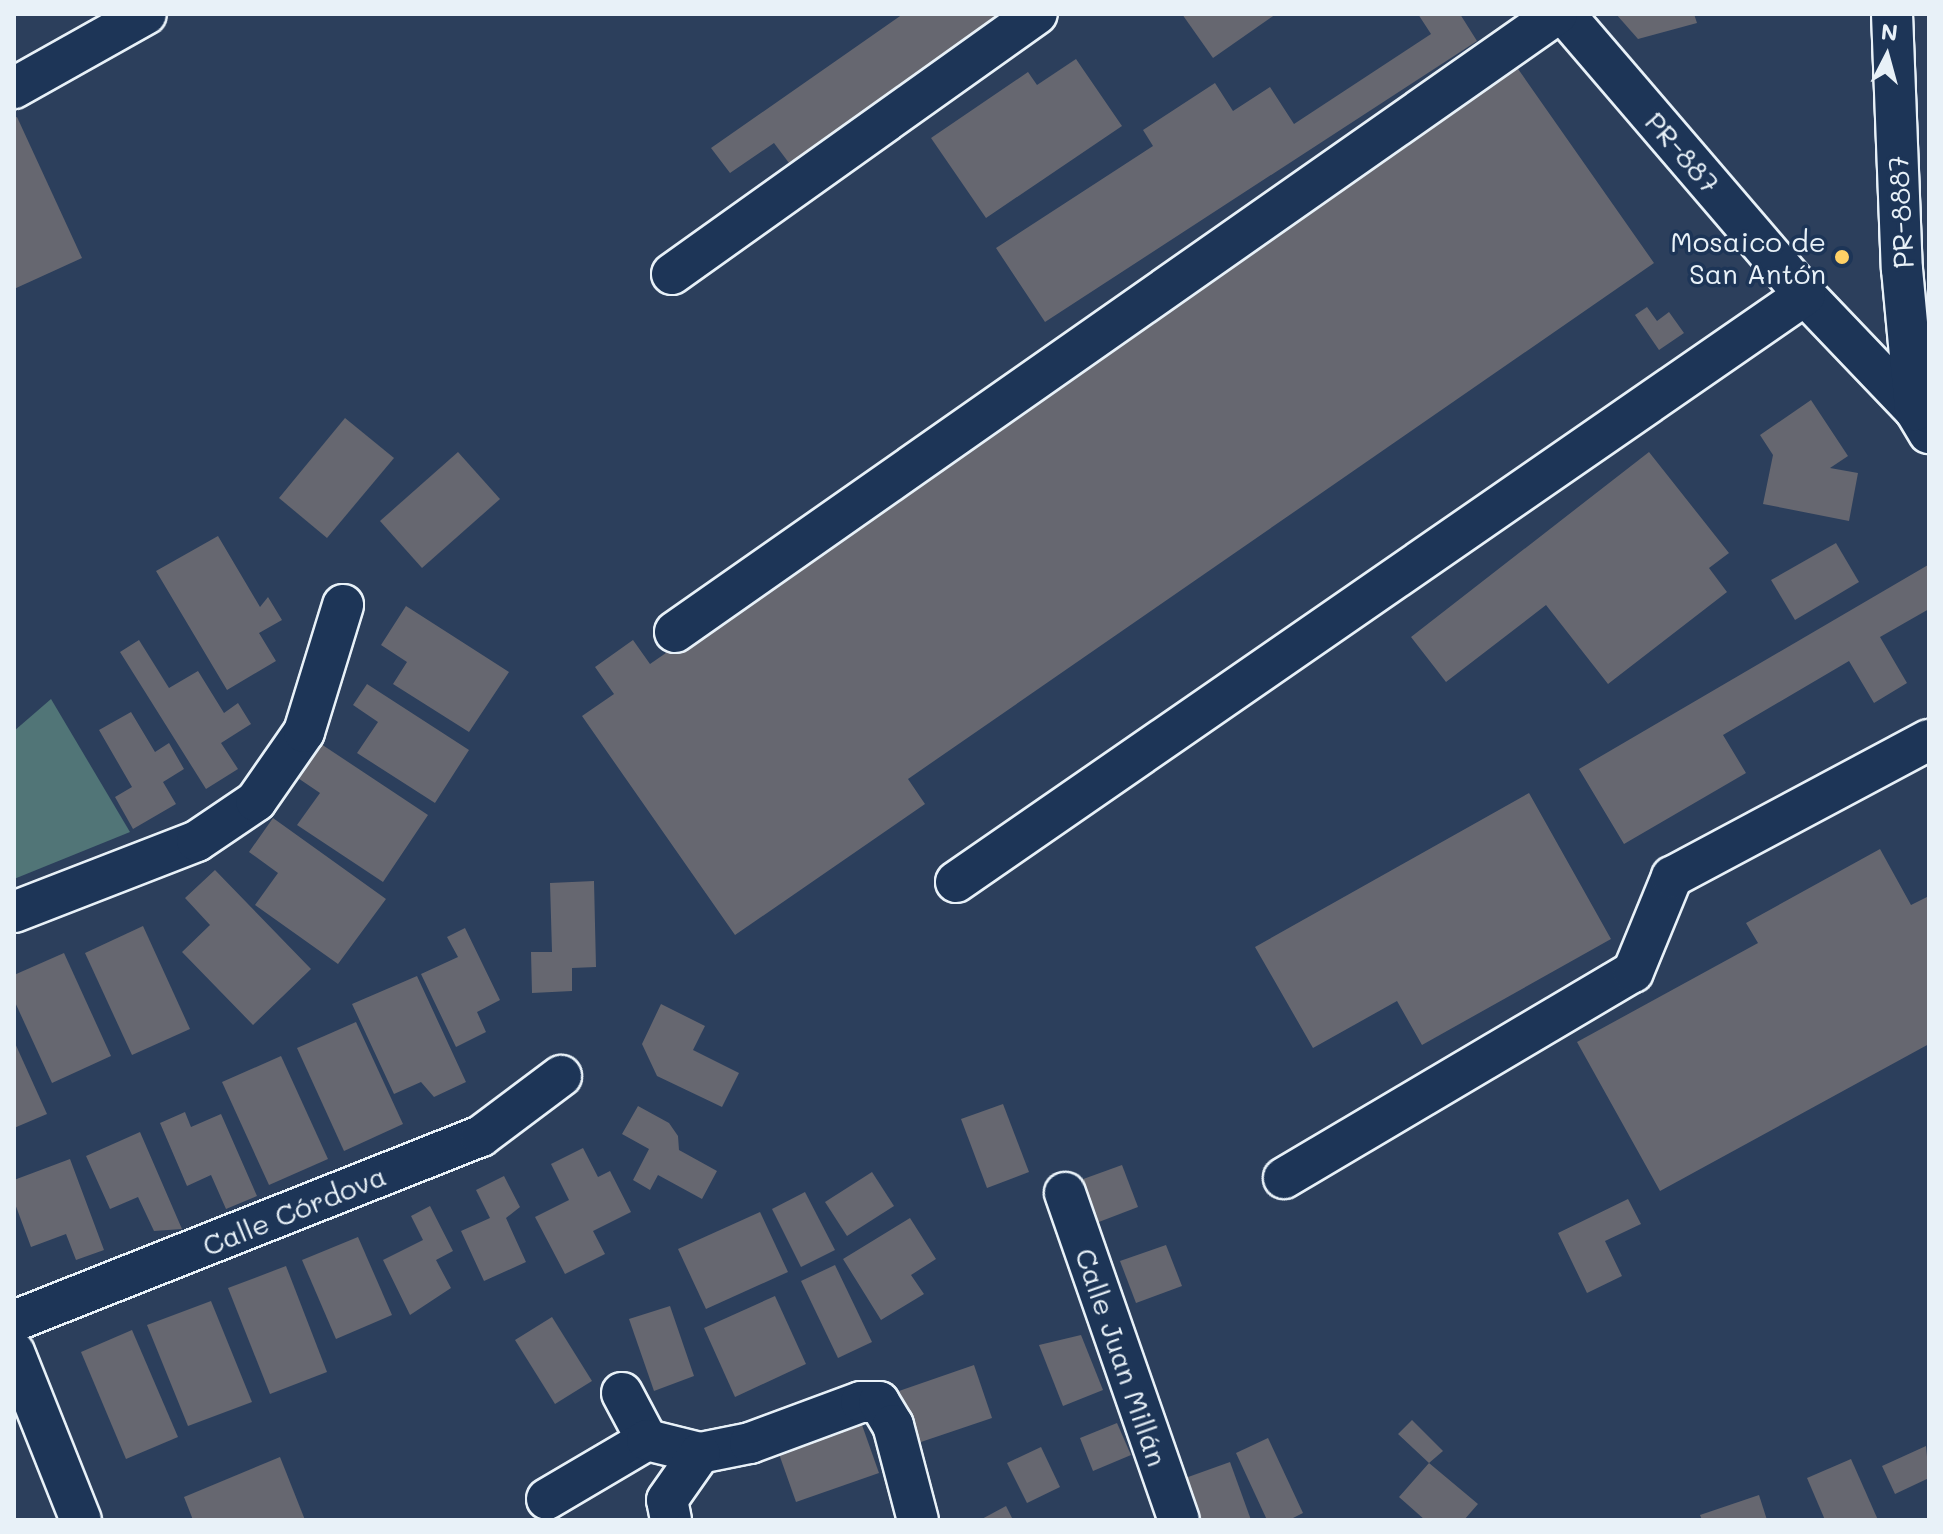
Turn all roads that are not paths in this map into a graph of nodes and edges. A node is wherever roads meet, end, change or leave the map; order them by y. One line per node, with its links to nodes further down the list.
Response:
1 (146, 14): 6 (street)
2 (1037, 14): 7 (street)
3 (1557, 14): 11 (street)
4 (1564, 14): 8 (street, PR-887)
5 (1892, 14): 9 (street, PR-8887 / PR-8887)
6 (14, 88)
7 (672, 274)
8 (1805, 295): 9 (street, PR-887); 13 (street)
9 (1922, 421)
10 (343, 605): 14 (street)
11 (675, 632)
12 (1929, 740): 16 (street)
13 (956, 882)
14 (14, 912)
15 (561, 1076): 18 (street, Calle Córdova)
16 (1284, 1178)
17 (1065, 1193): 27 (street, Calle Juan Millán)
18 (14, 1321)
19 (14, 1352): 24 (street)
20 (622, 1393): 21 (street)
21 (647, 1440): 22 (street); 23 (street)
22 (700, 1453): 25 (street); 26 (street)
23 (547, 1499)
24 (81, 1520)
25 (671, 1520)
26 (918, 1520)
27 (1179, 1520)

